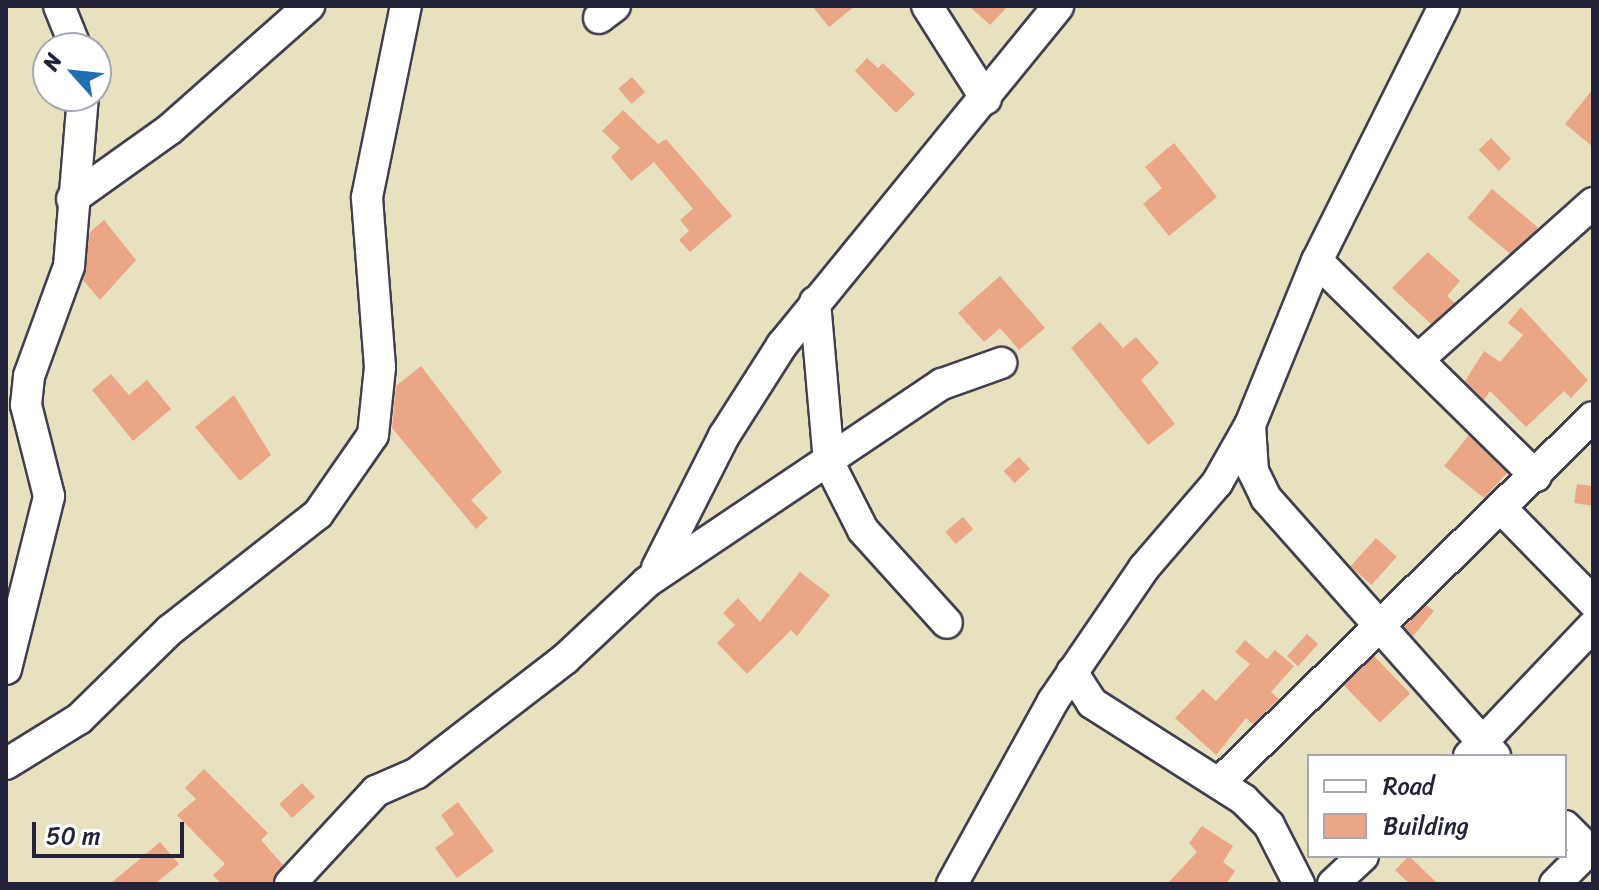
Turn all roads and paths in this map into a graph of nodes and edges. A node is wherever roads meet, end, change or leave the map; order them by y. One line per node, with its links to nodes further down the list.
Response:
1 (59, 6): 7 (street)
2 (309, 6): 10 (street)
3 (406, 6): 29 (street)
4 (927, 6): 8 (street)
5 (1058, 6): 8 (street)
6 (1444, 6): 12 (street)
7 (70, 32)
8 (986, 99): 13 (street)
9 (81, 112): 10 (street)
10 (72, 199): 26 (street)
11 (1593, 203): 14 (street)
12 (1317, 261): 14 (street); 17 (street)
13 (815, 302): 18 (street); 21 (street)
14 (1421, 357): 19 (street)
15 (1001, 363): 18 (street)
16 (1593, 417): 19 (street)
17 (1250, 425): 25 (street); 27 (street)
18 (829, 463): 21 (street); 23 (street)
19 (1536, 476): 20 (street)
20 (1503, 510): 22 (street); 25 (street)
21 (647, 582): 34 (street)
22 (1593, 602)
23 (947, 623)
24 (1593, 626): 28 (street)
25 (1379, 632): 28 (street); 30 (street)
26 (6, 669)
27 (1072, 672): 30 (street); 35 (street)
28 (1482, 752)
29 (6, 764)
30 (1221, 781): 36 (street)
31 (1567, 828): 32 (street)
32 (1592, 850): 38 (street)
33 (1361, 858): 37 (street)
34 (290, 884)
35 (952, 884)
36 (1299, 884)
37 (1333, 884)
38 (1555, 884)

